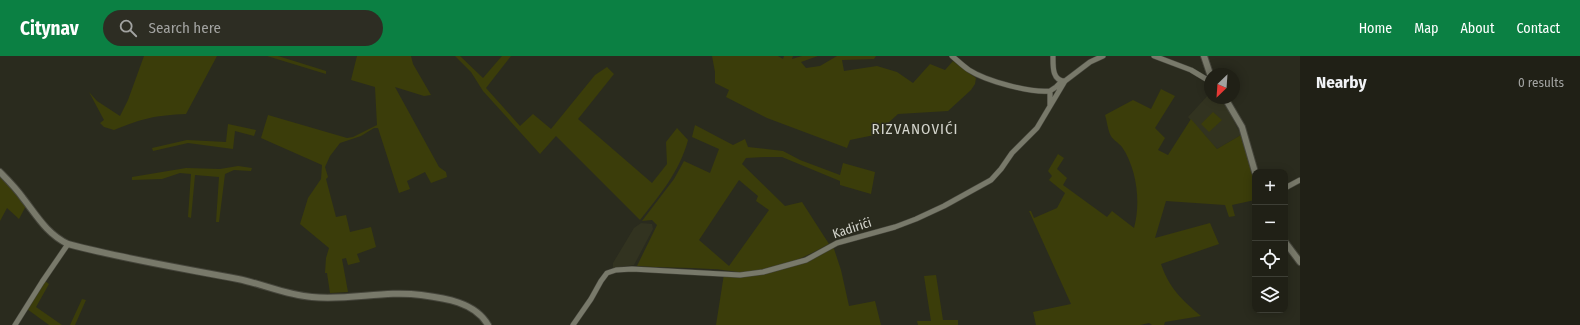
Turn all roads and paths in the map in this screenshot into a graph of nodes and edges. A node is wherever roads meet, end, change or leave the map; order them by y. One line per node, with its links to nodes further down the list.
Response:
1 (952, 56): 9 (street)
2 (1053, 56): 8 (street)
3 (1104, 56): 8 (street, Kadirići)
4 (1154, 56): 7 (street)
5 (1204, 56): 6 (street)
6 (1208, 68)
7 (1204, 77)
8 (1063, 81): 9 (street); 11 (street, Kadirići)
9 (1050, 91): 11 (street)
10 (1229, 104): 12 (street)
11 (1050, 108): 21 (street, Kadirići)
12 (1254, 169)
13 (0, 172): 16 (street)
14 (1300, 180): 15 (street)
15 (1288, 186)
16 (68, 244): 19 (street); 20 (street)
17 (1288, 246): 18 (street)
18 (1300, 262)
19 (15, 325)
20 (488, 325)
21 (573, 325)

